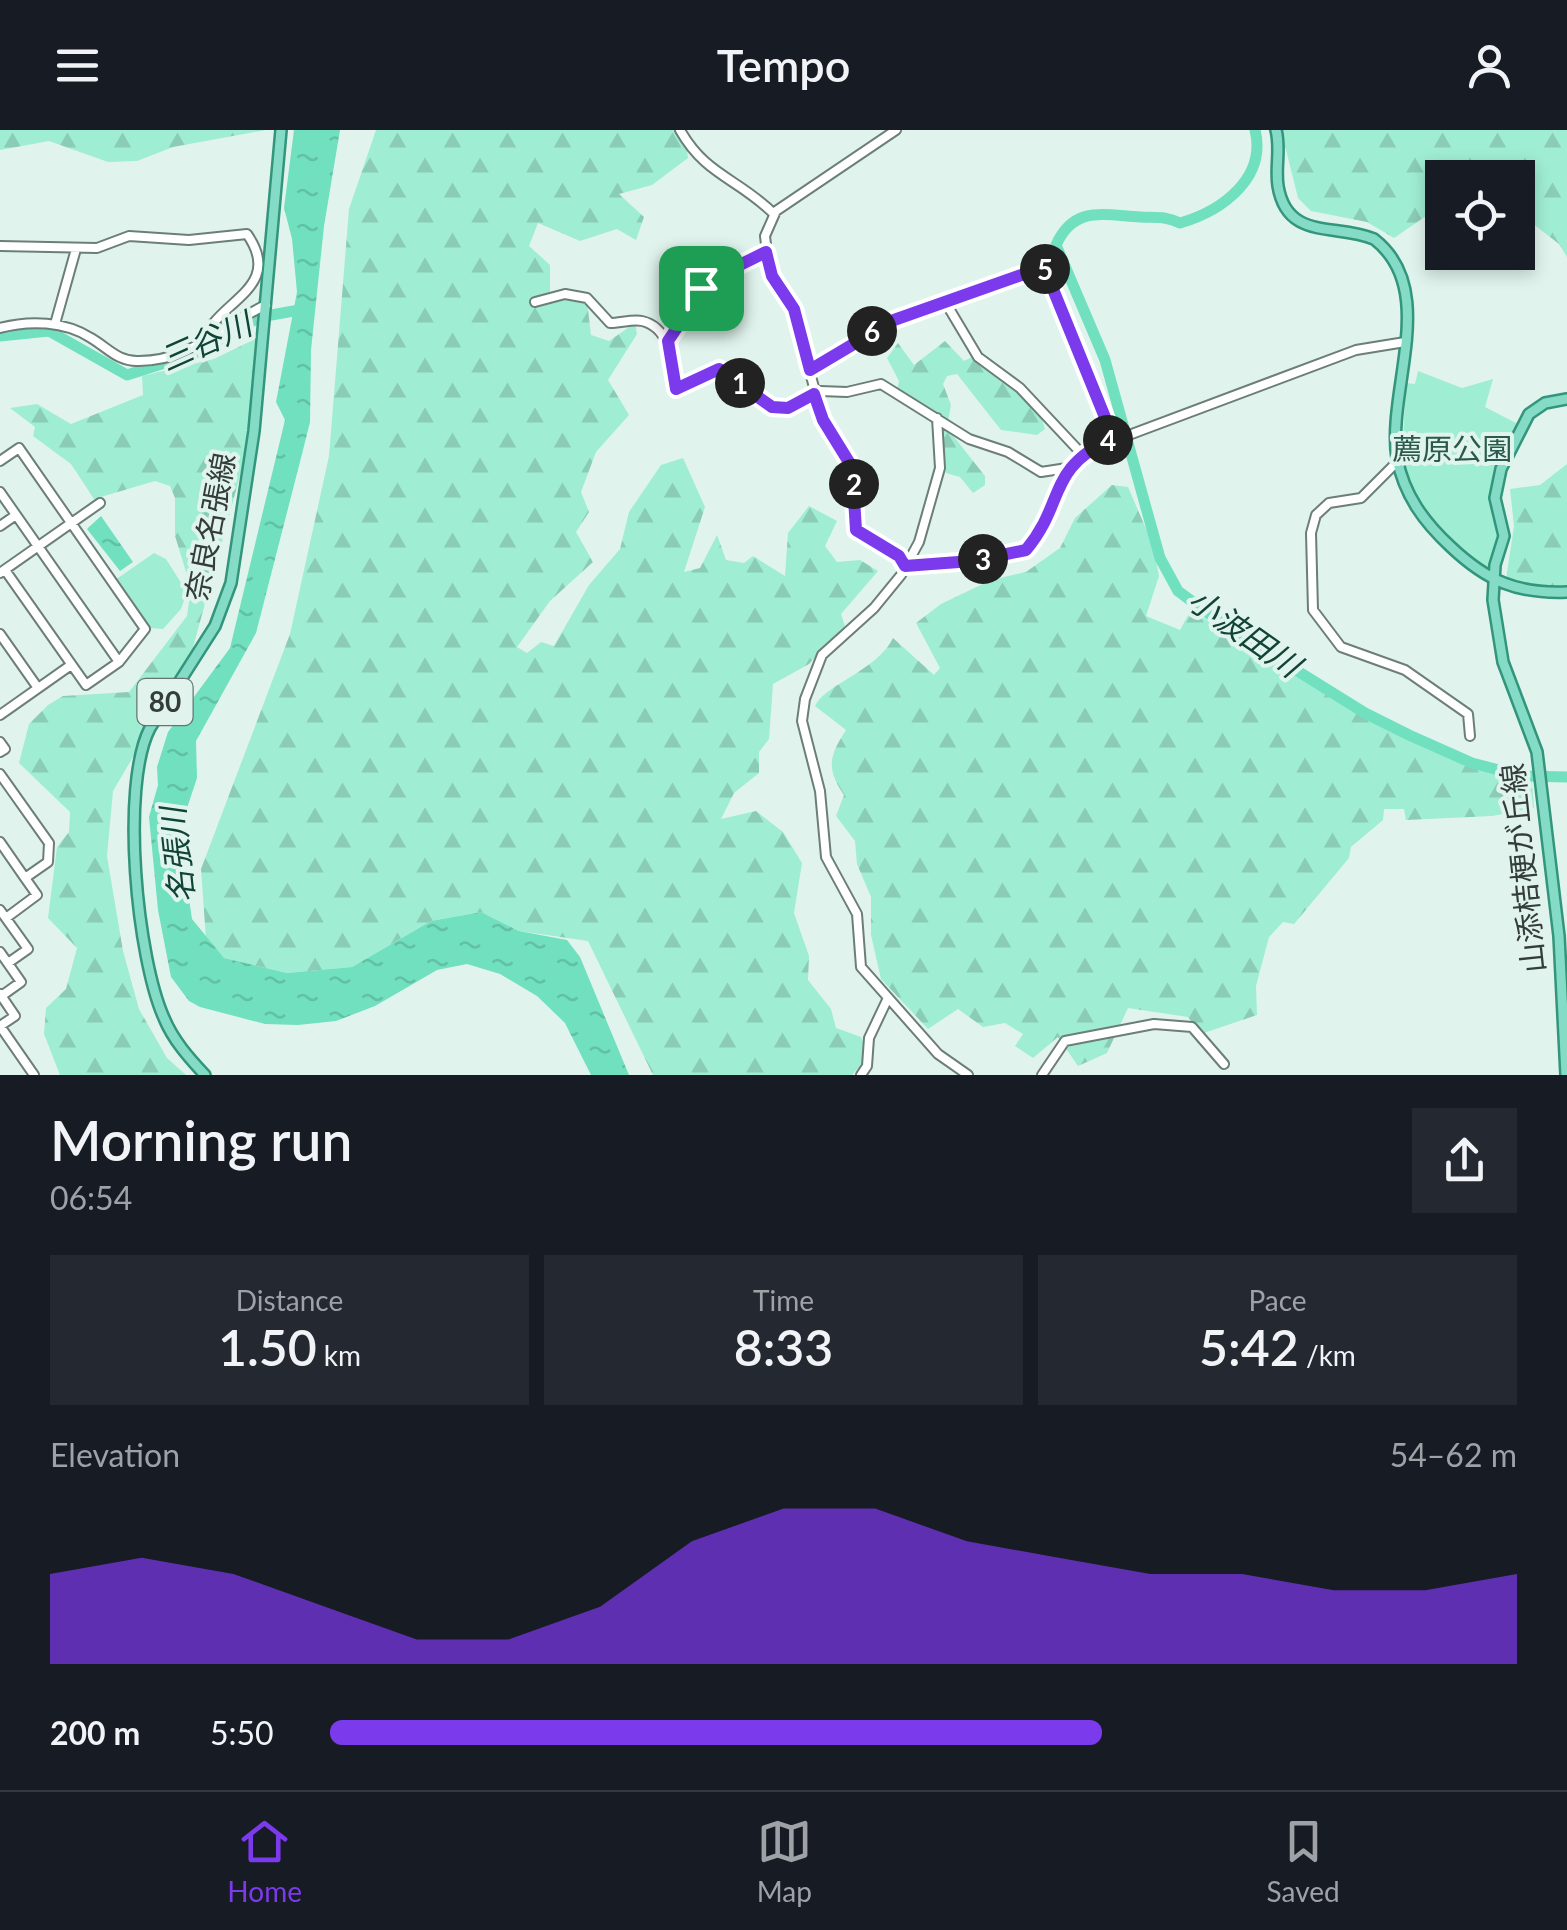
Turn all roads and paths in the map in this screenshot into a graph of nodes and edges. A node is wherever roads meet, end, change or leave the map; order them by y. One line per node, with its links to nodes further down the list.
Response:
1 (281, 130): 11 (main road, 奈良名張線 / 80)
2 (680, 130): 5 (street)
3 (896, 130): 5 (street)
4 (1276, 130): 15 (main road)
5 (774, 214): 8 (street)
6 (0, 246): 7 (street)
7 (76, 249): 12 (street); 16 (street)
8 (766, 252): 14 (street); 17 (street)
9 (535, 302): 14 (street)
10 (947, 304): 17 (street); 21 (street); 22 (street)
11 (266, 308): 16 (street); 54 (main road, 奈良名張線 / 80)
12 (55, 324): 13 (street); 16 (street)
13 (0, 328)
14 (668, 341): 18 (street)
15 (1406, 342): 21 (street); 24 (main road)
16 (204, 344)
17 (810, 370): 18 (street)
18 (814, 394): 20 (street); 32 (street)
19 (1567, 399): 34 (main road, 山添桔梗が丘線)
20 (937, 418): 25 (street); 32 (street)
21 (1114, 437): 22 (street)
22 (1080, 453): 25 (street)
23 (0, 461): 29 (street)
24 (1398, 461): 34 (main road); 41 (street)
25 (1067, 468): 32 (street)
26 (0, 492): 28 (street)
27 (100, 503): 29 (street)
28 (16, 515): 30 (street); 31 (street)
29 (72, 523): 31 (street); 37 (street)
30 (0, 526)
31 (38, 547): 33 (street); 37 (street)
32 (905, 566): 51 (street)
33 (2, 571): 38 (street)
34 (1494, 582): 35 (main road); 58 (main road, 山添桔梗が丘線)
35 (1567, 592)
36 (0, 634): 39 (street)
37 (119, 662): 38 (street)
38 (71, 665): 39 (street)
39 (38, 688): 40 (street)
40 (2, 710)
41 (1470, 736)
42 (0, 742): 43 (street)
43 (0, 752)
44 (0, 774): 46 (street)
45 (0, 842): 46 (street)
46 (25, 878): 47 (street)
47 (3, 914): 49 (street)
48 (0, 952): 49 (street)
49 (8, 963): 50 (street)
50 (0, 996): 53 (street)
51 (887, 1000): 55 (street); 56 (street)
52 (1224, 1064): 57 (street)
53 (34, 1075)
54 (205, 1075)
55 (861, 1075)
56 (968, 1075)
57 (1042, 1075)
58 (1566, 1075)

